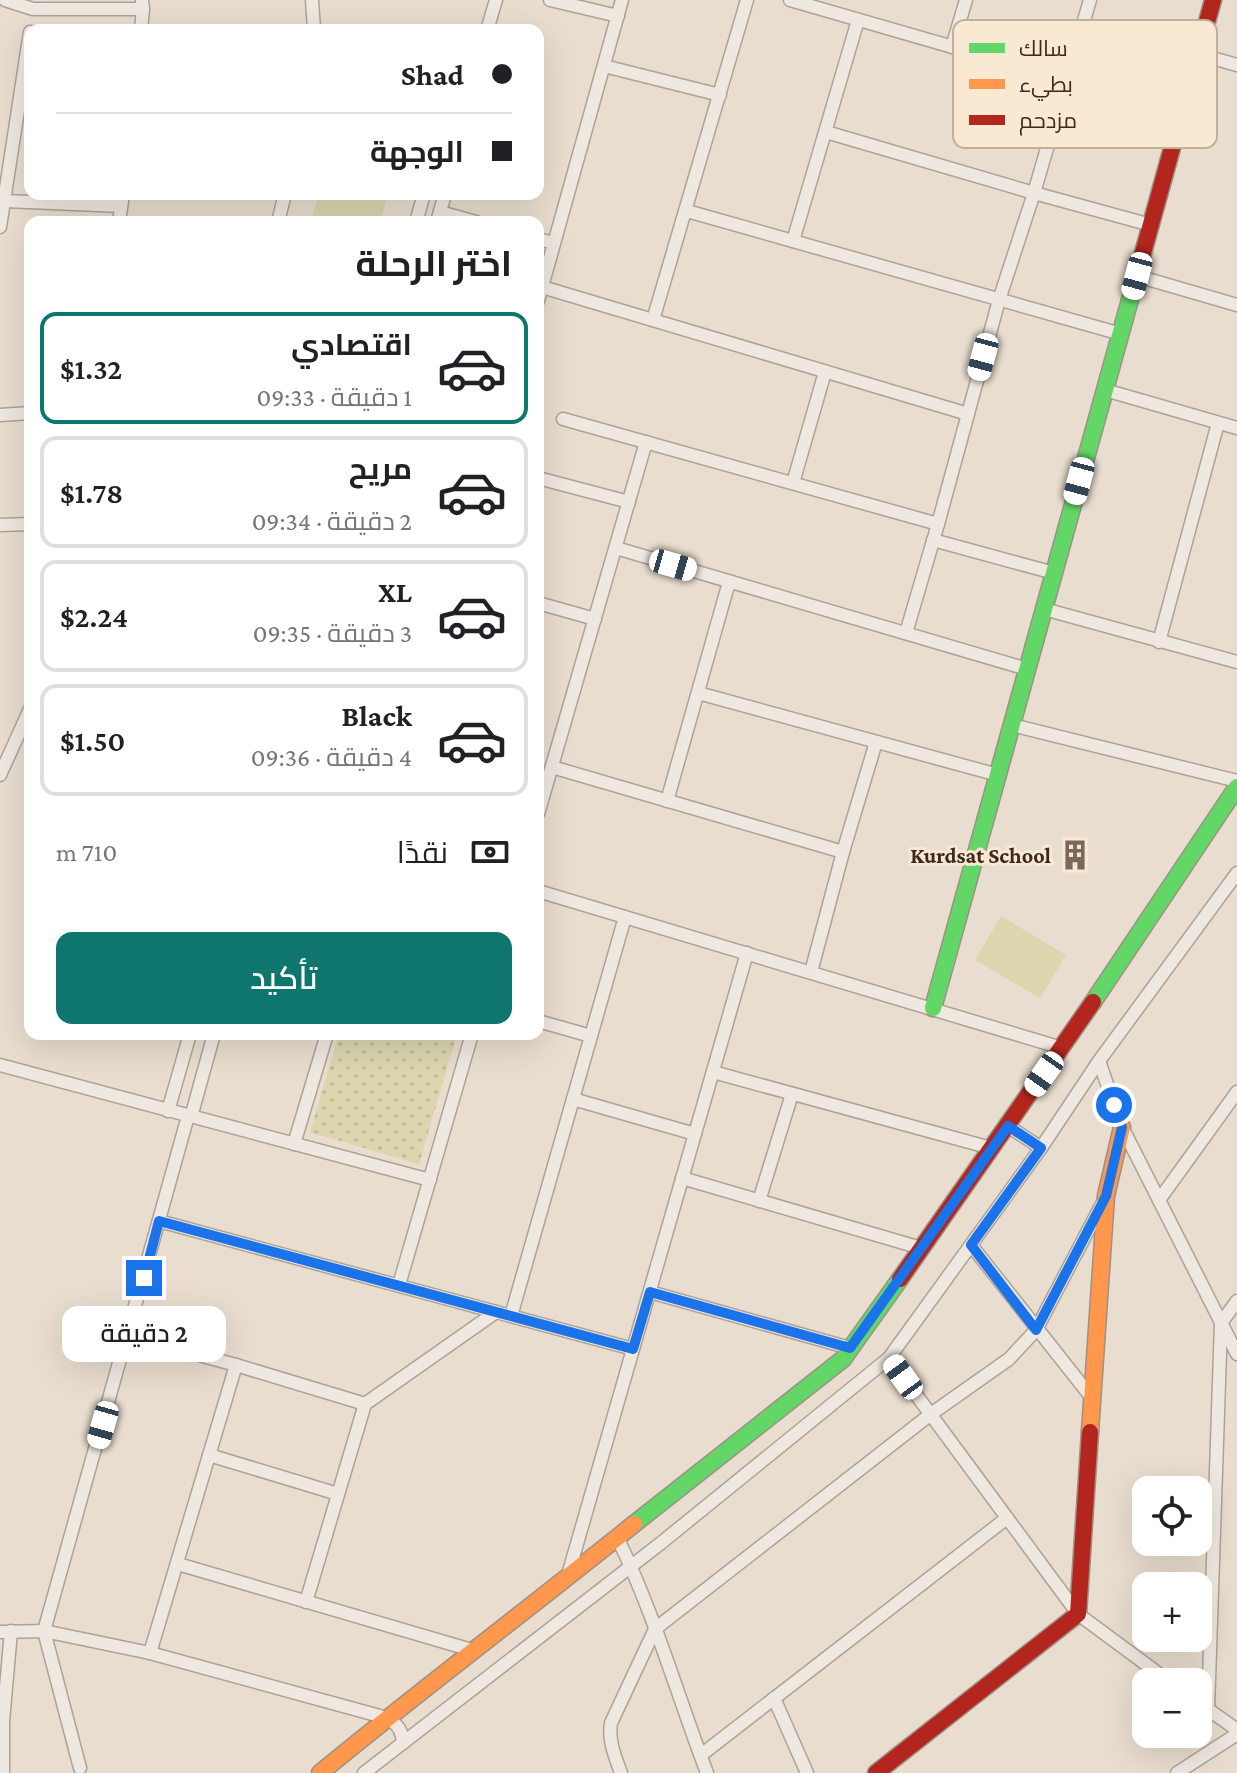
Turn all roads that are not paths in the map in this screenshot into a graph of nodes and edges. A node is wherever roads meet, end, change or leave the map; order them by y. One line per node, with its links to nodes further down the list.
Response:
1 (5, 0): 12 (street)
2 (312, 0): 20 (street)
3 (496, 0): 21 (street)
4 (550, 0): 13 (street)
5 (622, 0): 13 (street)
6 (747, 0): 28 (street)
7 (790, 0): 14 (street)
8 (966, 0): 15 (street)
9 (1090, 0): 16 (street)
10 (1213, 0): 17 (street)
11 (143, 4): 12 (street); 19 (street)
12 (33, 9): 18 (street)
13 (618, 16): 26 (street)
14 (858, 20): 23 (street); 29 (street)
15 (960, 20)
16 (1084, 20)
17 (1207, 20)
18 (31, 24)
19 (141, 24)
20 (314, 24)
21 (489, 24)
22 (953, 44): 23 (street)
23 (952, 47)
24 (1217, 59): 25 (street)
25 (1237, 65)
26 (604, 66): 28 (street); 40 (street)
27 (24, 72): 34 (street)
28 (720, 95): 35 (street)
29 (826, 132): 32 (street); 39 (street)
30 (1047, 148): 32 (street)
31 (1172, 148): 36 (street)
32 (1034, 193): 36 (street); 44 (street)
33 (122, 200): 34 (street)
34 (5, 201): 37 (street)
35 (687, 211): 39 (street); 46 (street)
36 (1151, 225): 41 (street)
37 (0, 227)
38 (544, 240): 40 (street)
39 (793, 241): 44 (street)
40 (554, 243): 42 (street)
41 (1137, 276): 45 (street); 47 (street)
42 (544, 280)
43 (544, 288): 46 (street)
44 (999, 300): 47 (street); 51 (street)
45 (1237, 305)
46 (653, 320): 48 (street)
47 (1121, 334): 49 (street)
48 (825, 372): 51 (street); 58 (street)
49 (1105, 390): 54 (street); 65 (street)
50 (24, 413): 52 (street)
51 (968, 414): 61 (street)
52 (0, 415)
53 (563, 419): 56 (street)
54 (1218, 423): 55 (street); 71 (street)
55 (1237, 428)
56 (646, 442): 58 (street); 59 (street)
57 (544, 480): 59 (street)
58 (793, 483): 61 (street)
59 (629, 502): 64 (street)
60 (24, 524): 62 (street)
61 (938, 524): 63 (street)
62 (0, 525)
63 (933, 540): 65 (street); 70 (street)
64 (616, 548): 66 (street); 69 (street)
65 (1054, 573): 68 (street)
66 (729, 582): 70 (street); 74 (street)
67 (544, 605): 69 (street)
68 (1044, 609): 71 (street); 73 (street)
69 (595, 619): 78 (street)
70 (906, 633): 73 (street)
71 (1159, 642): 72 (street)
72 (1237, 662)
73 (1027, 669): 76 (street)
74 (698, 693): 77 (street); 84 (street)
75 (24, 722): 79 (street)
76 (1012, 725): 80 (street); 81 (street)
77 (876, 742): 80 (street); 85 (street)
78 (552, 767): 83 (street); 84 (street)
79 (0, 775)
80 (998, 775): 91 (street)
81 (1237, 781)
82 (1237, 787): 98 (street)
83 (544, 794)
84 (667, 801): 85 (street)
85 (843, 852): 90 (street)
86 (1237, 873): 99 (street)
87 (544, 893): 88 (street)
88 (625, 917): 89 (street); 93 (street)
89 (747, 953): 90 (street); 101 (street)
90 (811, 972): 91 (street)
91 (933, 1008): 98 (street)
92 (544, 1023): 93 (street)
93 (591, 1036): 104 (street)
94 (188, 1040): 105 (street)
95 (212, 1040): 106 (street)
96 (325, 1040): 110 (street)
97 (470, 1040): 114 (street)
98 (1062, 1048): 107 (street)
99 (1099, 1061): 108 (street); 112 (street)
100 (0, 1065): 105 (street)
101 (713, 1072): 103 (street); 109 (street)
102 (1237, 1092): 116 (street)
103 (792, 1094): 111 (street); 117 (street)
104 (573, 1099): 109 (street); 125 (street)
105 (168, 1111): 106 (street)
106 (190, 1116): 110 (street); 118 (street)
107 (1008, 1126): 111 (street); 112 (street)
108 (1122, 1127): 115 (street); 116 (street)
109 (695, 1134): 113 (street)
110 (294, 1144): 114 (street)
111 (991, 1148): 120 (street)
112 (1041, 1148): 119 (street)
113 (682, 1178): 117 (street); 122 (street)
114 (430, 1180): 121 (street)
115 (1106, 1196): 127 (street); 134 (street)
116 (1159, 1200): 126 (street)
117 (759, 1201): 120 (street)
118 (159, 1221): 121 (street); 128 (street)
119 (971, 1245): 127 (street); 132 (street)
120 (921, 1248): 129 (street)
121 (399, 1285): 124 (street)
122 (650, 1292): 129 (street); 130 (street)
123 (1237, 1301): 126 (street)
124 (496, 1312): 125 (street); 135 (street)
125 (511, 1316): 130 (street)
126 (1221, 1323): 131 (street); 152 (street)
127 (1036, 1330): 134 (street); 136 (street)
128 (128, 1336): 133 (street); 147 (street)
129 (850, 1348): 140 (street)
130 (633, 1349): 143 (street)
131 (1237, 1354)
132 (889, 1358): 136 (street); 142 (street)
133 (236, 1365): 135 (street); 137 (street)
134 (1092, 1398): 145 (street)
135 (365, 1404): 138 (street)
136 (931, 1414): 139 (street); 146 (street)
137 (209, 1455): 138 (street); 141 (street)
138 (338, 1494): 144 (street)
139 (1007, 1518): 145 (street); 153 (street)
140 (617, 1537): 142 (street); 143 (street)
141 (178, 1564): 144 (street); 150 (street)
142 (631, 1566): 146 (street); 157 (street)
143 (568, 1575): 149 (street)
144 (306, 1602): 149 (street)
145 (1078, 1614): 151 (street); 166 (street)
146 (655, 1629): 158 (street); 163 (street)
147 (44, 1631): 148 (street); 150 (street); 159 (street)
148 (6, 1632): 160 (street)
149 (475, 1651): 155 (street)
150 (150, 1653): 155 (street)
151 (1151, 1668)
152 (1205, 1668)
153 (774, 1698): 158 (street); 165 (street)
154 (1212, 1712): 156 (street)
155 (387, 1718): 157 (street); 161 (street)
156 (1237, 1732): 167 (street)
157 (403, 1743): 162 (street)
158 (701, 1755): 164 (street)
159 (80, 1768)
160 (3, 1773)
161 (320, 1773)
162 (364, 1773)
163 (621, 1773)
164 (707, 1773)
165 (807, 1773)
166 (876, 1773)
167 (1177, 1773)

